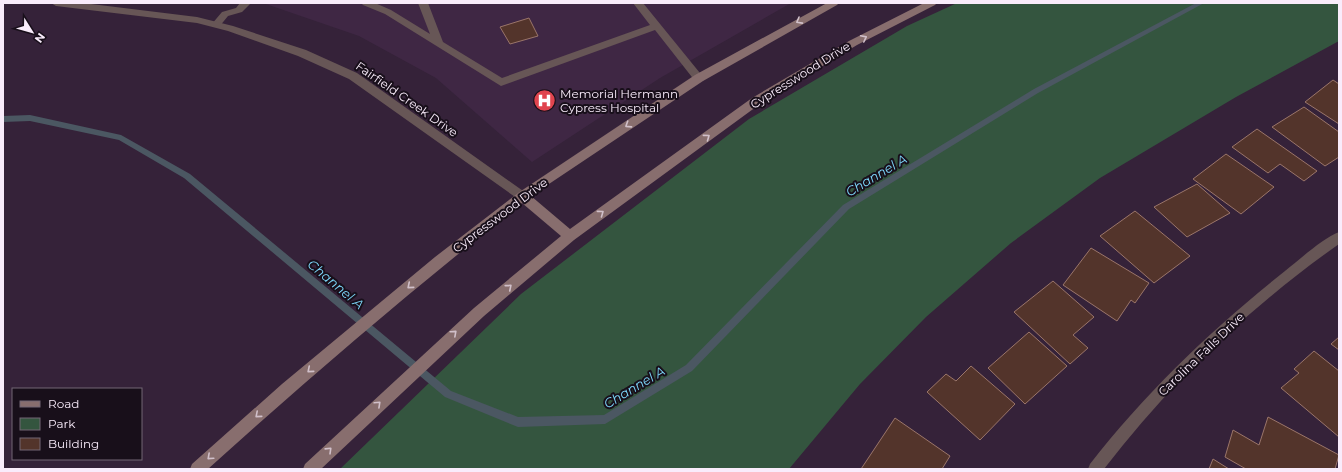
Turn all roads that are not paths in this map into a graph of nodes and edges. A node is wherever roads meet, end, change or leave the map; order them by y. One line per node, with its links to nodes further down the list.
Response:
1 (56, 3): 10 (street, Fairfield Creek Drive)
2 (227, 3): 9 (street)
3 (246, 3): 9 (street)
4 (366, 3): 12 (street)
5 (423, 3): 12 (street)
6 (638, 3): 11 (street)
7 (834, 3): 13 (main road, Cypresswood Drive, one-way to 13)
8 (932, 3): 15 (main road, Cypresswood Drive, one-way to 8)
9 (225, 14): 10 (street)
10 (216, 24): 14 (street, Fairfield Creek Drive)
11 (657, 26): 12 (street); 13 (street)
12 (440, 43)
13 (699, 78): 14 (main road, Cypresswood Drive, one-way to 14)
14 (522, 196): 15 (main road); 17 (main road, Cypresswood Drive, one-way to 17)
15 (570, 236): 18 (main road, Cypresswood Drive, one-way to 15)
16 (1339, 237): 19 (street, Carolina Falls Drive)
17 (197, 469)
18 (310, 469)
19 (1095, 469)

